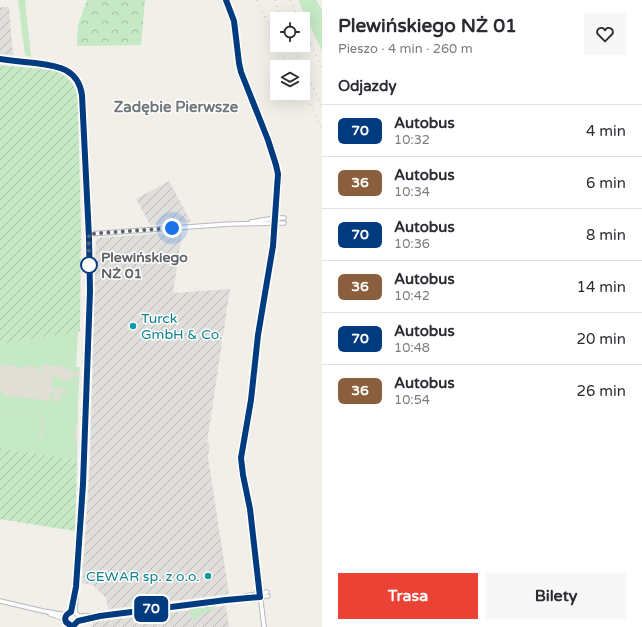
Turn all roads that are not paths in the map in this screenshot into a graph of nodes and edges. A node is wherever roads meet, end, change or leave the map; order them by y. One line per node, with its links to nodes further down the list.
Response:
1 (226, 0): 3 (street)
2 (0, 60): 5 (street)
3 (275, 220): 4 (street); 5 (street); 8 (street)
4 (284, 220)
5 (89, 234): 6 (street)
6 (76, 587): 11 (street); 13 (street)
7 (268, 594): 8 (street)
8 (260, 595): 14 (street); 17 (street)
9 (0, 601): 10 (street)
10 (43, 611): 12 (street); 15 (street)
11 (71, 612): 12 (street); 13 (street)
12 (66, 615): 15 (street)
13 (77, 615): 14 (street); 16 (street)
14 (100, 616): 16 (street)
15 (65, 619): 16 (street)
16 (76, 625)
17 (264, 627)

